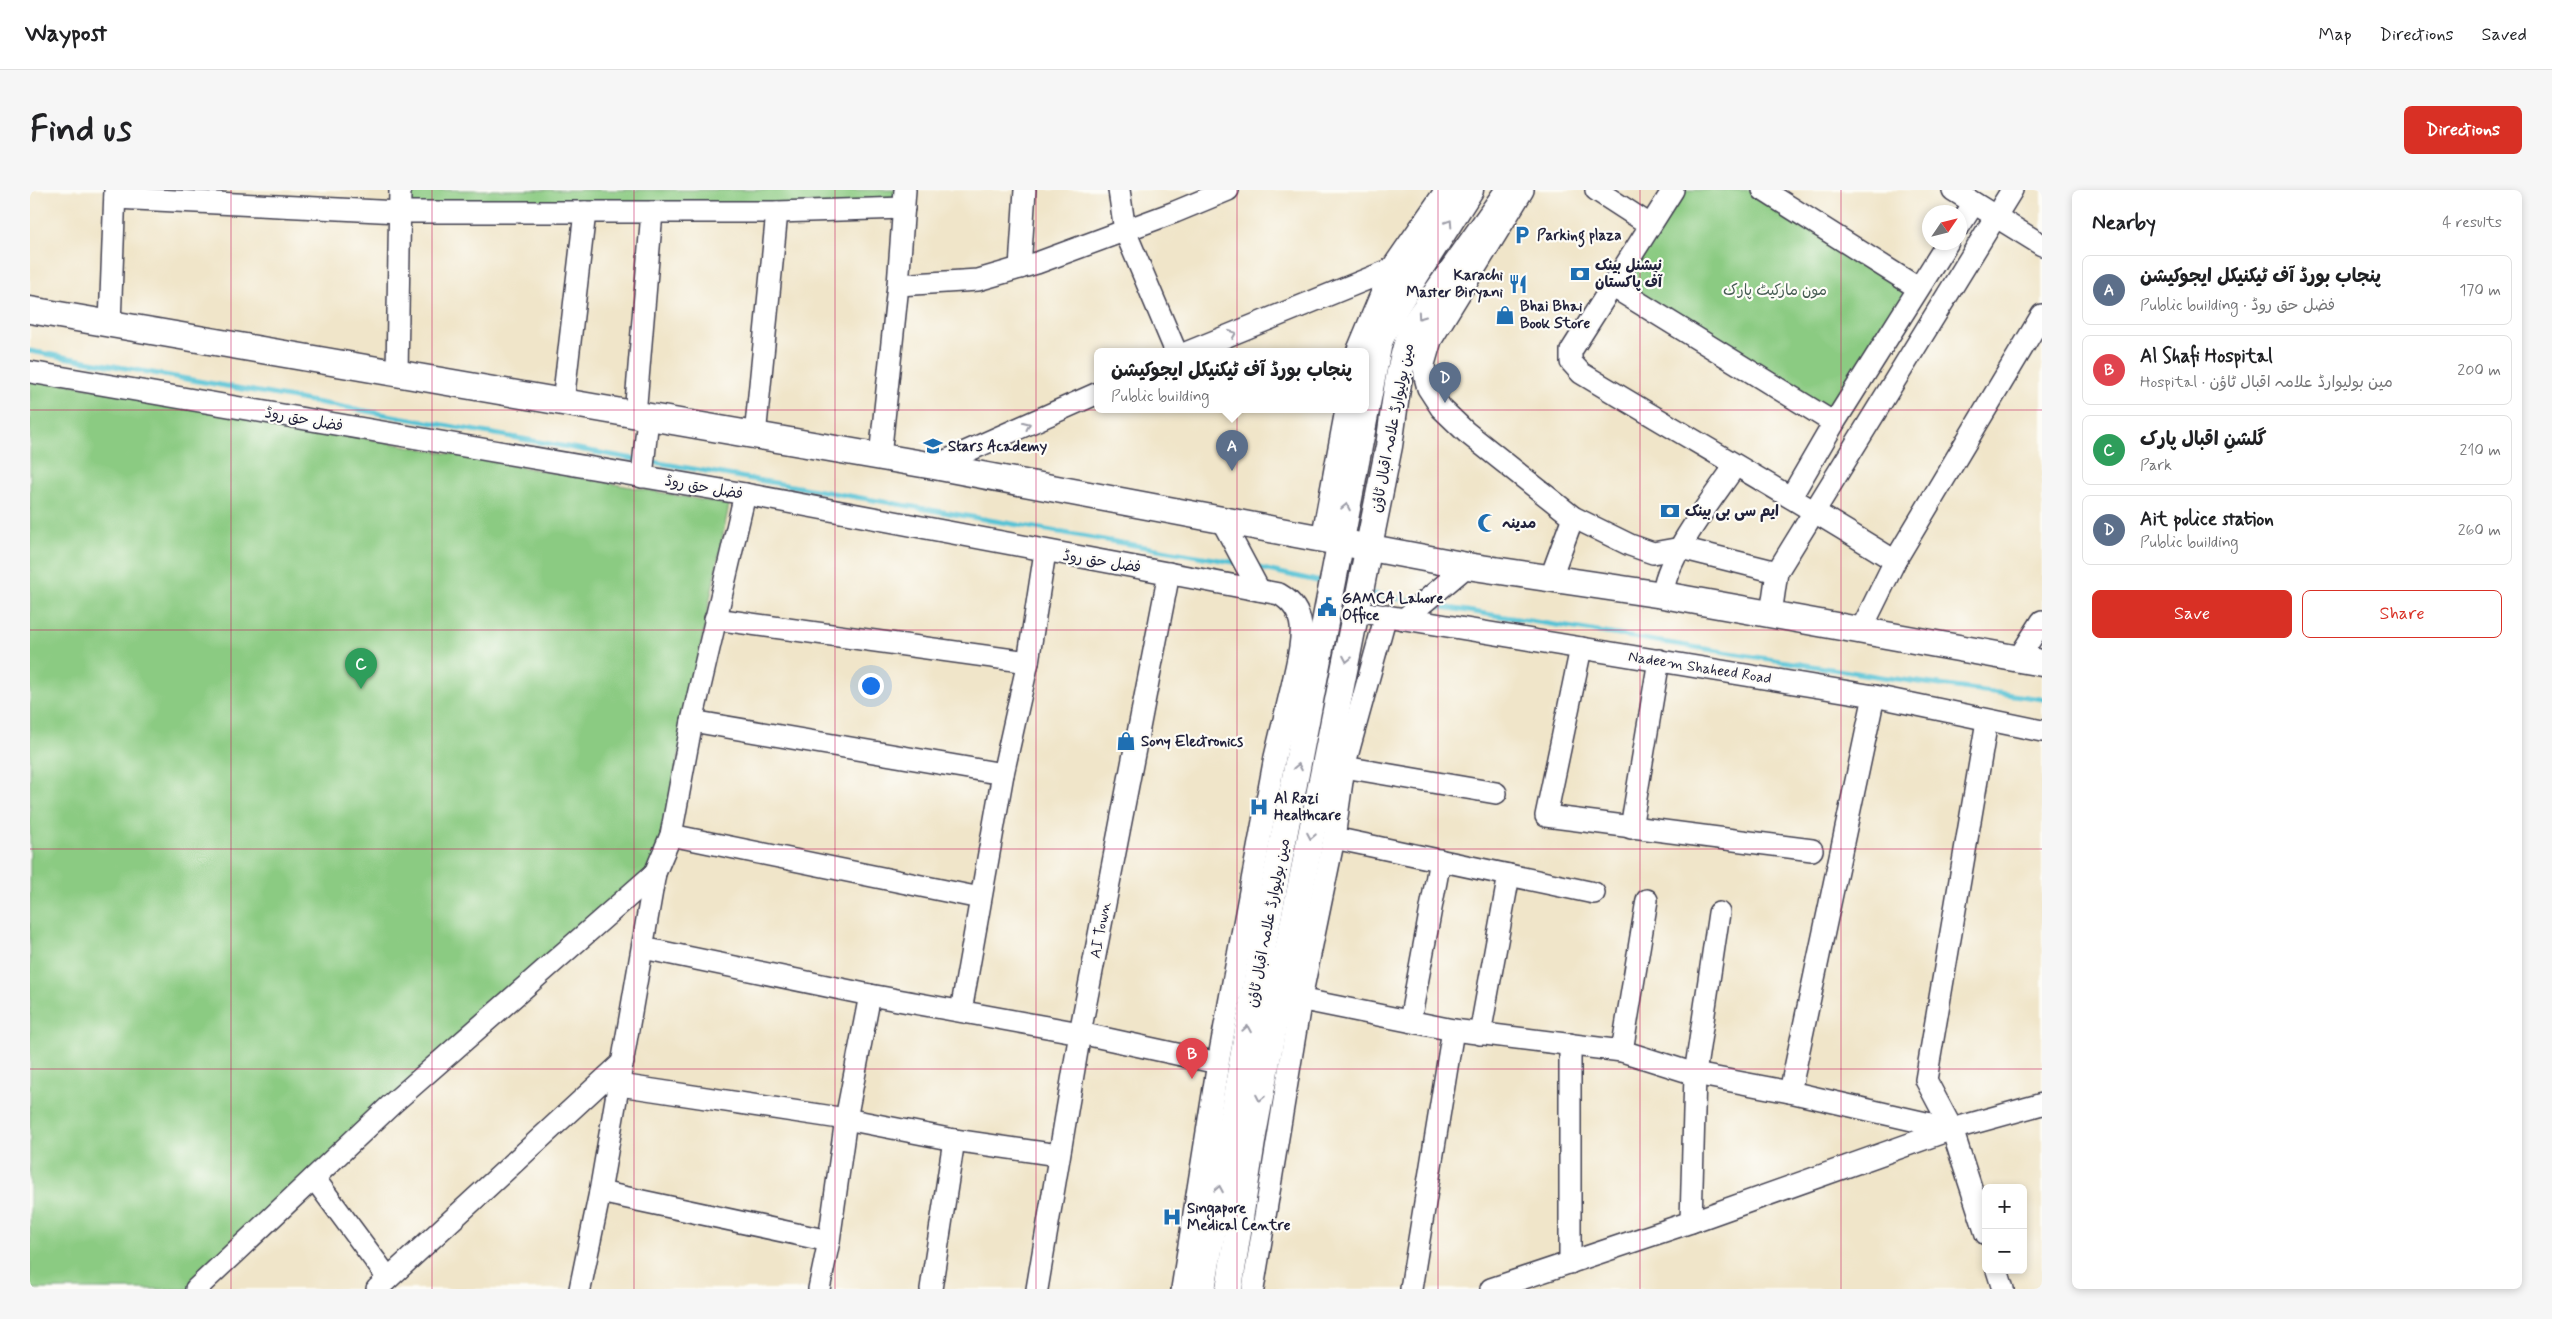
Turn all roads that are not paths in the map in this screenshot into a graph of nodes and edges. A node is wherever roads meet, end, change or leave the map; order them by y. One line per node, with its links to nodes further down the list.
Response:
1 (400, 190): 17 (street)
2 (1025, 190): 28 (street)
3 (1119, 190): 24 (street)
4 (1446, 190): 29 (street)
5 (1470, 190): 27 (main road, مین بولیوارڈ علامہ اقبال ٹاؤن, one-way to 5)
6 (1509, 190): 42 (main road, مین بولیوارڈ علامہ اقبال ٹاؤن, one-way to 42)
7 (1524, 190): 41 (street)
8 (1596, 190): 23 (street)
9 (1673, 190): 23 (street)
10 (1763, 190): 32 (street)
11 (1953, 190): 16 (street)
12 (2012, 190): 22 (street)
13 (1220, 192): 24 (street)
14 (115, 194): 17 (street); 35 (street)
15 (905, 199): 20 (street); 30 (street)
16 (1974, 203): 21 (street); 22 (street)
17 (399, 212): 18 (street); 40 (street)
18 (584, 212): 19 (street); 45 (street)
19 (652, 212): 20 (street); 48 (street)
20 (777, 212): 50 (street)
21 (1967, 214)
22 (1997, 217): 25 (street); 57 (street)
23 (1650, 225): 31 (street)
24 (1125, 231): 28 (street); 36 (street)
25 (2042, 245)
26 (1943, 250): 32 (street)
27 (1429, 254): 29 (street); 44 (main road, مین بولیوارڈ علامہ اقبال ٹاؤن)
28 (1020, 268): 30 (street)
29 (1392, 268): 37 (street, one-way to 29); 38 (street)
30 (898, 285): 51 (street)
31 (1612, 286): 49 (street); 53 (street)
32 (1918, 288): 49 (street)
33 (30, 310): 35 (main road)
34 (2042, 315): 64 (street)
35 (110, 324): 40 (main road)
36 (1174, 348)
37 (1198, 348)
38 (1359, 348)
39 (30, 372): 54 (street, فضل حق روڈ)
40 (397, 374): 45 (main road)
41 (1425, 377): 42 (street); 58 (street)
42 (1398, 382): 63 (main road, مین بولیوارڈ علامہ اقبال ٹاؤن)
43 (1094, 394): 52 (street, one-way to 43)
44 (1369, 394)
45 (563, 402): 48 (main road)
46 (1346, 413): 60 (street)
47 (1365, 413): 60 (main road, مین بولیوارڈ علامہ اقبال ٹاؤن, one-way to 47)
48 (641, 416): 50 (main road); 54 (street)
49 (1834, 424): 56 (street)
50 (755, 436): 51 (main road)
51 (880, 457): 52 (main road)
52 (934, 466): 59 (main road)
53 (1735, 466): 56 (street); 61 (street)
54 (642, 472): 55 (street, فضل حق روڈ)
55 (745, 494): 62 (street, فضل حق روڈ); 74 (street)
56 (1791, 497): 57 (street)
57 (1813, 510): 64 (street); 66 (street)
58 (1573, 516): 61 (street); 68 (street)
59 (1221, 519): 60 (main road); 69 (street)
60 (1332, 545): 63 (main road); 81 (main road, مین بولیوارڈ علامہ اقبال ٹاؤن)
61 (1681, 548): 66 (street); 70 (street)
62 (1044, 552): 67 (street, فضل حق روڈ); 80 (street)
63 (1367, 558): 65 (main road); 71 (main road, مین بولیوارڈ علامہ اقبال ٹاؤن)
64 (1894, 561): 76 (street)
65 (1467, 566): 68 (main road); 73 (street)
66 (1777, 572): 72 (street)
67 (1169, 573): 69 (street, فضل حق روڈ); 106 (street, AI Town)
68 (1551, 577): 70 (main road)
69 (1255, 582): 81 (street, فضل حق روڈ)
70 (1663, 595): 72 (main road)
71 (1357, 607): 73 (street, Nadeem Shaheed Road); 102 (main road, مین بولیوارڈ علامہ اقبال ٹاؤن, one-way to 102)
72 (1771, 614): 76 (main road)
73 (1400, 616): 77 (street, Nadeem Shaheed Road); 86 (street)
74 (715, 619): 80 (street); 83 (street)
75 (2042, 621): 79 (street)
76 (1861, 630): 79 (main road)
77 (1581, 648): 78 (street, Nadeem Shaheed Road); 89 (street)
78 (1660, 660): 82 (street, Nadeem Shaheed Road); 89 (street)
79 (2030, 661)
80 (1028, 662): 87 (street)
81 (1303, 684): 111 (street, فضل حق روڈ); 135 (main road, مین بولیوارڈ علامہ اقبال ٹاؤن, one-way to 81)
82 (1874, 696): 84 (street, Nadeem Shaheed Road); 114 (street)
83 (692, 721): 87 (street); 90 (street)
84 (1987, 721): 85 (street, Nadeem Shaheed Road); 117 (street)
85 (2042, 731)
86 (1344, 768): 88 (street); 91 (street)
87 (1003, 774): 97 (street)
88 (1496, 793)
89 (1631, 828): 92 (street)
90 (671, 836): 94 (street); 97 (street)
91 (1334, 838): 93 (street); 102 (street)
92 (1812, 850)
93 (1440, 860): 95 (street); 104 (street)
94 (655, 873): 100 (street); 120 (street)
95 (1509, 875): 96 (street); 107 (street)
96 (1594, 893)
97 (980, 898): 103 (street)
98 (1647, 900): 109 (street)
99 (1719, 914): 112 (street)
100 (643, 948): 101 (street); 110 (street)
101 (870, 995): 103 (street); 116 (street)
102 (1290, 996): 104 (street); 128 (main road, مین بولیوارڈ علامہ اقبال ٹاؤن)
103 (961, 1011): 106 (street)
104 (1410, 1021): 105 (street)
105 (1453, 1030): 107 (street); 136 (street)
106 (1080, 1033): 111 (street); 119 (street, AI Town)
107 (1480, 1034): 108 (street)
108 (1570, 1044): 109 (street); 125 (street)
109 (1622, 1051): 112 (street)
110 (623, 1062): 113 (street); 127 (street)
111 (1218, 1063): 134 (street, فضل حق روڈ)
112 (1694, 1074): 114 (street); 122 (street)
113 (620, 1085): 116 (street); 121 (street)
114 (1790, 1092): 117 (street)
115 (2042, 1104): 117 (street)
116 (846, 1118): 118 (street); 124 (street)
117 (1952, 1129): 122 (street); 123 (street)
118 (954, 1140): 119 (street); 132 (street)
119 (1058, 1156): 133 (street, AI Town)
120 (314, 1178): 127 (street); 129 (street)
121 (600, 1192): 124 (street); 130 (street)
122 (1691, 1222): 125 (street)
123 (1984, 1229)
124 (829, 1241): 131 (street)
125 (1570, 1263): 137 (street)
126 (1998, 1274): 138 (street)
127 (382, 1284)
128 (1244, 1287)
129 (196, 1289)
130 (580, 1289)
131 (820, 1289)
132 (931, 1289)
133 (1037, 1289)
134 (1182, 1289)
135 (1202, 1289)
136 (1411, 1289)
137 (1491, 1289)
138 (2003, 1289)

